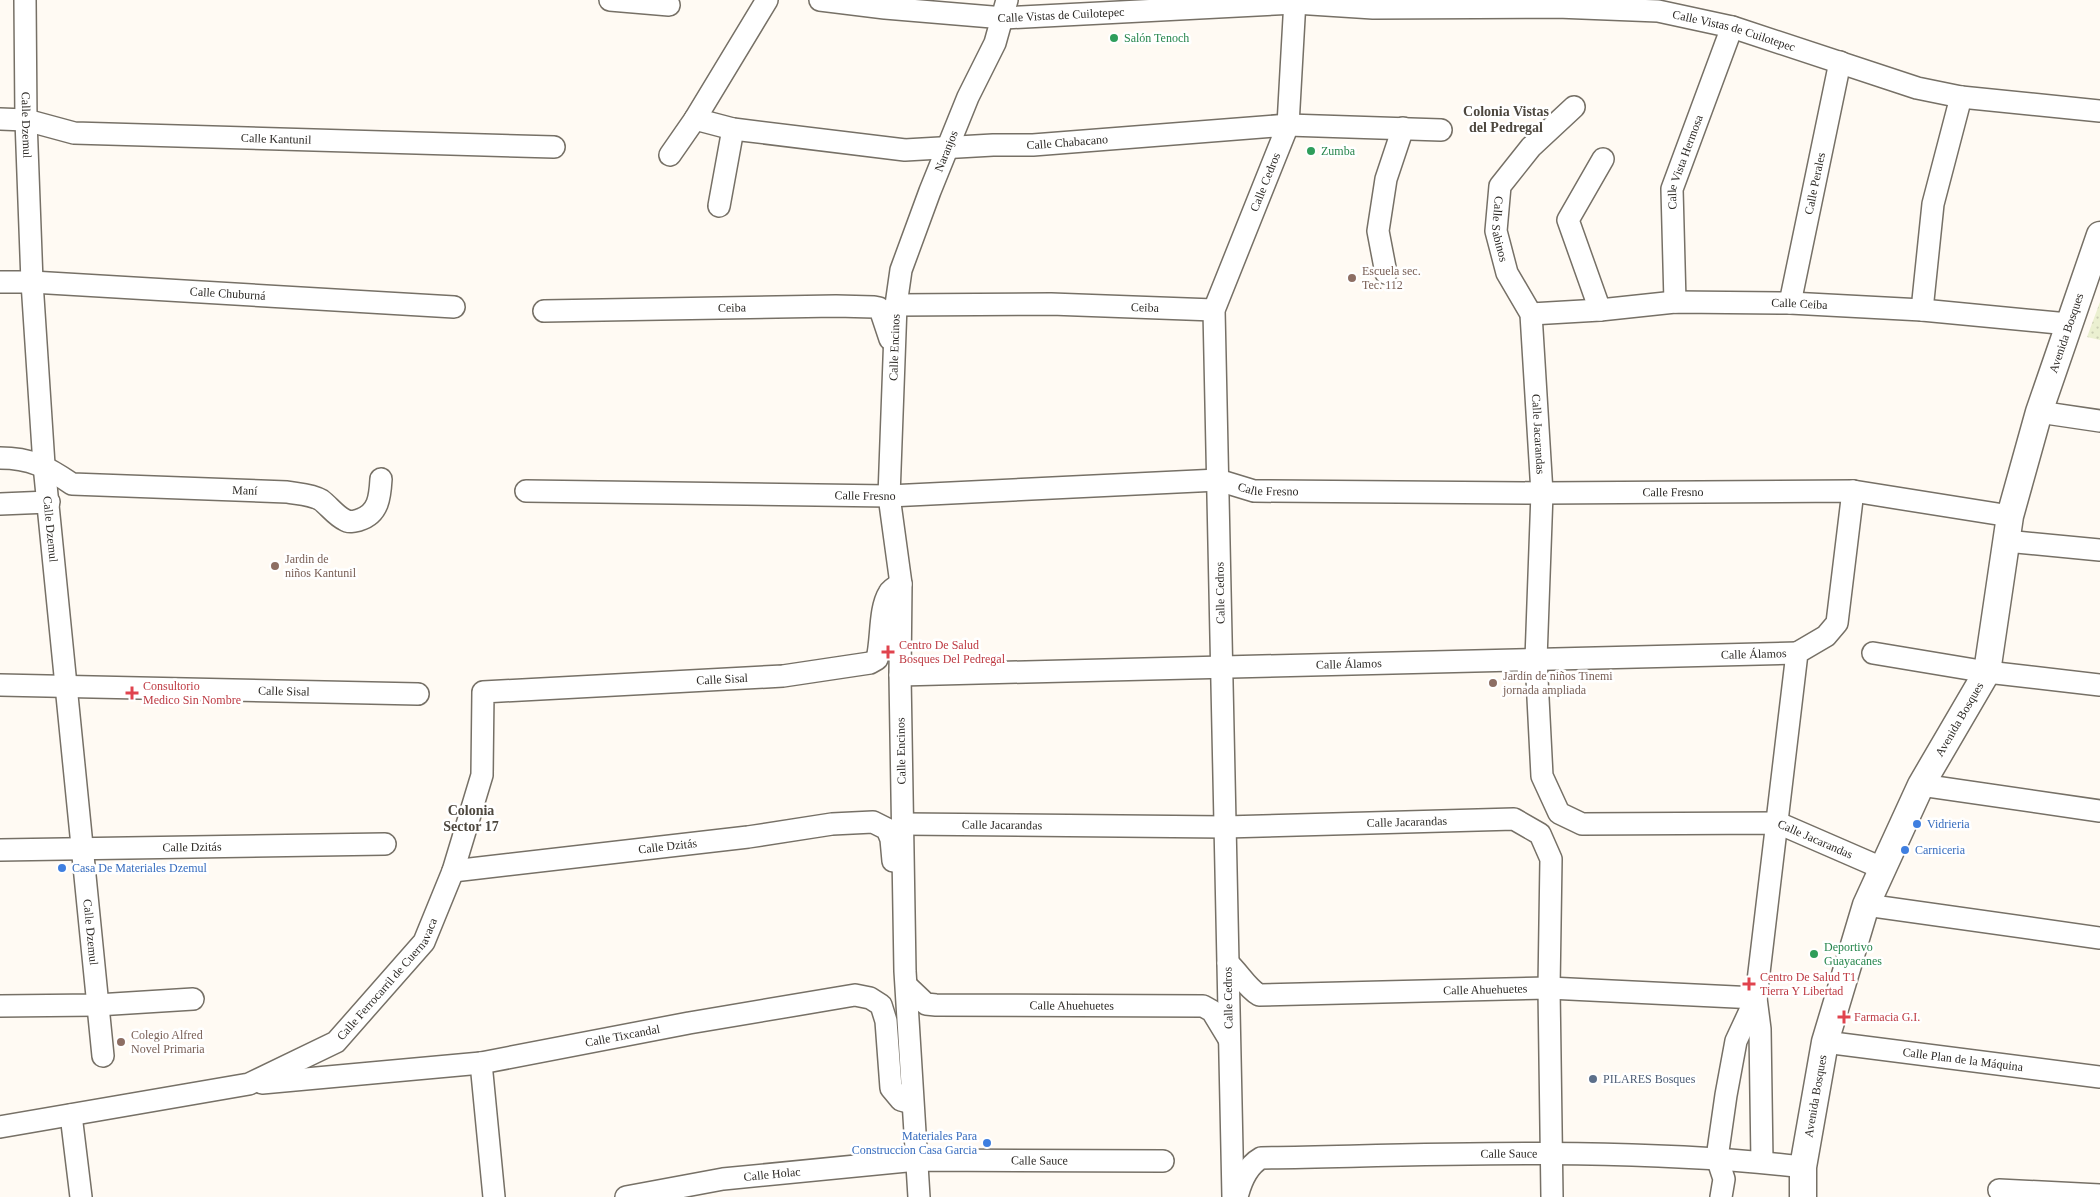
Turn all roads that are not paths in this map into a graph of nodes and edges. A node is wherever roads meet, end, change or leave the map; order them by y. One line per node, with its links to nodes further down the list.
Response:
1 (25, 0): 16 (street, Calle Dzemul)
2 (610, 0): 6 (street)
3 (768, 0): 15 (street)
4 (820, 0): 8 (street, Calle Vistas de Cuilotepec)
5 (1295, 1): 7 (street, Calle Vistas de Cuilotepec); 8 (street, Calle Vistas de Cuilotepec); 17 (street, Calle Cedros)
6 (669, 5)
7 (1659, 6): 9 (street, Calle Vistas de Cuilotepec)
8 (1005, 9): 22 (street, Naranjos)
9 (1732, 27): 10 (street, Calle Vistas de Cuilotepec); 30 (street, Calle Vista Hermosa)
10 (1840, 62): 11 (street, Calle Vistas de Cuilotepec); 31 (street, Calle Perales)
11 (1961, 97): 13 (street, Calle Vistas de Cuilotepec); 36 (street)
12 (1574, 107): 38 (street, Calle Sabinos)
13 (2100, 111)
14 (0, 119): 16 (street, Calle Kantunil)
15 (695, 119): 19 (street, Calle Chabacano); 23 (street)
16 (26, 120): 21 (street, Calle Kantunil); 29 (street, Calle Dzemul)
17 (1288, 126): 18 (street, Calle Chabacano); 22 (street, Calle Chabacano); 34 (street, Calle Cedros)
18 (1404, 128): 20 (street, Calle Chabacano); 27 (street)
19 (733, 129): 22 (street, Calle Chabacano); 25 (street)
20 (1442, 130)
21 (554, 147)
22 (948, 147): 32 (street, Naranjos)
23 (670, 155)
24 (1603, 159): 35 (street)
25 (719, 206)
26 (2100, 235): 39 (street, Avenida Bosques)
27 (1386, 273)
28 (0, 282): 29 (street, Calle Chuburná)
29 (32, 282): 33 (street, Calle Chuburná); 44 (street, Calle Dzemul)
30 (1675, 302): 31 (street, Calle Ceiba); 35 (street, Calle Ceiba)
31 (1790, 303): 36 (street, Calle Ceiba)
32 (896, 305): 34 (street, Ceiba); 40 (street, Calle Encinos)
33 (454, 307)
34 (1214, 310): 46 (street, Calle Cedros)
35 (1600, 310): 38 (street, Calle Ceiba)
36 (1922, 310): 39 (street, Calle Ceiba)
37 (544, 312): 40 (street, Ceiba)
38 (1531, 314): 50 (street, Calle Jacarandas)
39 (2068, 324): 41 (street, Avenida Bosques)
40 (895, 345): 51 (street, Calle Encinos)
41 (2039, 412): 42 (street); 54 (street, Avenida Bosques)
42 (2100, 421)
43 (0, 458): 44 (street)
44 (44, 466): 47 (street); 52 (street, Calle Dzemul)
45 (381, 479): 47 (street, Maní)
46 (1218, 480): 50 (street, Calle Fresno); 51 (street, Calle Fresno); 60 (street, Calle Cedros)
47 (72, 484): 52 (street)
48 (526, 491): 51 (street, Calle Fresno)
49 (1854, 491): 50 (street, Calle Fresno); 54 (street, Calle Fresno); 57 (street)
50 (1542, 493): 59 (street, Calle Jacarandas)
51 (889, 496): 56 (street, Calle Encinos)
52 (49, 502): 53 (street); 65 (street, Calle Dzemul)
53 (0, 504)
54 (2008, 529): 55 (street, Calle Fresno); 61 (street, Avenida Bosques)
55 (2100, 550)
56 (901, 584): 62 (street, Calle Encinos); 66 (street, Calle Sisal)
57 (1797, 653): 59 (street, Calle Álamos); 71 (street)
58 (1873, 653): 61 (street)
59 (1536, 659): 60 (street, Calle Álamos); 71 (street, Calle Jacarandas)
60 (1222, 668): 62 (street, Calle Álamos); 74 (street, Calle Cedros)
61 (1987, 672): 64 (street); 69 (street, Avenida Bosques)
62 (900, 676): 68 (street, Calle Encinos)
63 (0, 685): 65 (street, Calle Sisal)
64 (2100, 685)
65 (67, 686): 67 (street, Calle Sisal); 77 (street, Calle Dzemul)
66 (483, 692): 79 (street, Calle Ferrocarril de Cuernavaca)
67 (418, 694)
68 (902, 770): 72 (street, Calle Encinos); 73 (street)
69 (1920, 785): 70 (street); 78 (street, Avenida Bosques)
70 (2100, 811)
71 (1778, 823): 78 (street, Calle Jacarandas); 86 (street)
72 (903, 824): 74 (street, Calle Jacarandas); 81 (street, Calle Encinos)
73 (881, 825): 79 (street, Calle Dzitás); 81 (street)
74 (1225, 827): 83 (street, Calle Cedros); 85 (street, Calle Jacarandas)
75 (385, 844): 77 (street, Calle Dzitás)
76 (0, 850): 77 (street, Calle Dzitás)
77 (84, 850): 88 (street, Calle Dzemul)
78 (1884, 869): 80 (street, Avenida Bosques)
79 (453, 871): 95 (street, Calle Ferrocarril de Cuernavaca)
80 (1866, 905): 82 (street); 91 (street, Avenida Bosques)
81 (905, 920): 84 (street, Calle Encinos)
82 (2100, 938)
83 (1228, 963): 85 (street, Calle Ahuehuetes); 90 (street, Calle Cedros)
84 (906, 986): 90 (street, Calle Ahuehuetes); 96 (street, Calle Encinos)
85 (1549, 988): 86 (street, Calle Ahuehuetes); 99 (street, Calle Jacarandas)
86 (1756, 998): 100 (street); 103 (street)
87 (193, 999): 88 (street)
88 (97, 1005): 89 (street); 92 (street, Calle Dzemul)
89 (0, 1006)
90 (1229, 1039): 111 (street, Calle Cedros)
91 (1825, 1042): 94 (street, Calle Plan de la Máquina); 104 (street, Avenida Bosques)
92 (103, 1056)
93 (481, 1063): 95 (street, Calle Tixcandal); 96 (street, Calle Tixcandal); 108 (street)
94 (2100, 1077)
95 (249, 1084): 97 (street, Calle Ferrocarril de Cuernavaca)
96 (912, 1102): 101 (street, Calle Encinos)
97 (71, 1115): 98 (street, Calle Ferrocarril de Cuernavaca); 107 (street)
98 (0, 1127)
99 (1550, 1153): 100 (street, Calle Sauce); 111 (street, Calle Sauce); 112 (street, Calle Jacarandas)
100 (1717, 1158): 103 (street, Calle Sauce); 113 (street)
101 (917, 1160): 102 (street, Calle Sauce); 109 (street, Calle Holac); 110 (street, Calle Encinos)
102 (1163, 1161)
103 (1762, 1162): 104 (street, Calle Sauce)
104 (1803, 1167): 114 (street, Avenida Bosques)
105 (1999, 1190): 106 (street)
106 (2100, 1195)
107 (81, 1197)
108 (494, 1197)
109 (626, 1197)
110 (919, 1197)
111 (1235, 1197)
112 (1552, 1197)
113 (1721, 1197)
114 (1803, 1197)

